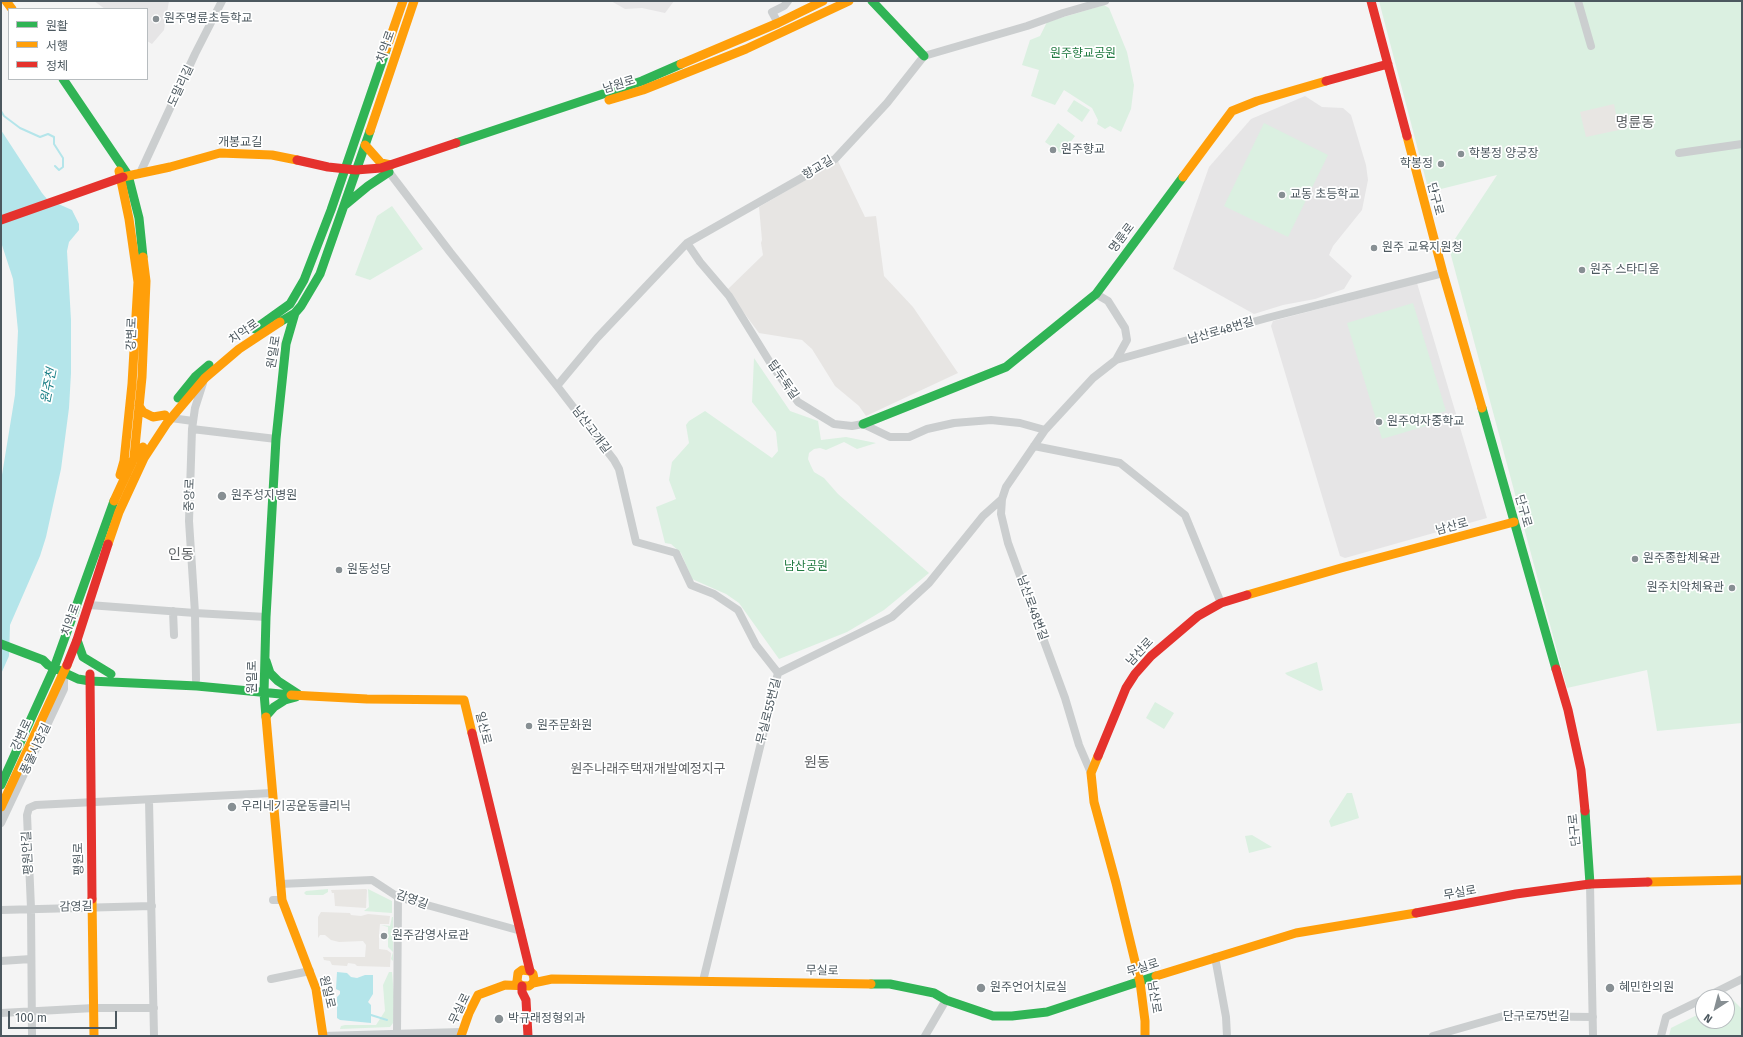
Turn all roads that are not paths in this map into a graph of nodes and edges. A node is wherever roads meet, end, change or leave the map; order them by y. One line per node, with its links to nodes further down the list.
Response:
1 (222, 1): 20 (street, 도말리길)
2 (403, 1): 21 (street, 치악로)
3 (414, 1): 17 (street, 치악로)
4 (788, 1): 11 (street)
5 (823, 1): 11 (street, 남원로)
6 (849, 1): 19 (street, 남원로)
7 (872, 1): 13 (street)
8 (1105, 1): 13 (street)
9 (1371, 1): 14 (street, 단구로)
10 (1578, 1): 12 (street)
11 (778, 23): 19 (street, 남원로)
12 (1591, 46)
13 (924, 56): 26 (street, 향교길)
14 (1388, 64): 27 (street, 단구로); 28 (street, 명륜로)
15 (64, 80): 23 (street, 강변로)
16 (1742, 144): 18 (street)
17 (365, 145): 19 (street); 22 (street, 치악로)
18 (1679, 153)
19 (390, 169): 22 (street, 남원로); 24 (street); 32 (street, 남산고개길)
20 (141, 171): 21 (street, 개봉교길); 23 (street, 개봉교길)
21 (344, 172): 22 (street, 남원로); 34 (street, 치악로)
22 (355, 173): 24 (street, 치악로)
23 (124, 176): 25 (street, 개봉교길); 33 (street, 강변로); 42 (street, 강변로)
24 (344, 206): 29 (street, 치악로)
25 (1, 220)
26 (687, 244): 32 (street, 향교길); 35 (street, 탑두둑길)
27 (1443, 273): 30 (street, 남산로48번길); 44 (street, 단구로)
28 (1096, 294): 30 (street); 35 (street, 명륜로)
29 (295, 313): 31 (street, 치악로); 38 (street, 원일로)
30 (1116, 360): 37 (street, 남산로48번길)
31 (205, 378): 34 (street, 치악로); 36 (street, 중앙로)
32 (557, 386): 56 (street, 남산고개길)
33 (139, 406): 34 (street); 40 (street, 강변로)
34 (168, 416): 36 (street); 40 (street, 치악로); 43 (street, 치악로)
35 (863, 424): 37 (street, 탑두둑길)
36 (192, 425): 38 (street); 48 (street, 중앙로)
37 (1045, 430): 39 (street, 남산로48번길)
38 (276, 439): 49 (street, 원일로)
39 (1034, 446): 41 (street, 남산로48번길); 45 (street)
40 (133, 460): 42 (street, 치악로); 43 (street, 강변로)
41 (1002, 499): 56 (street, 무실로55번길); 63 (street, 남산로48번길)
42 (110, 511): 54 (street, 치악로)
43 (119, 512): 46 (street, 치악로)
44 (1514, 522): 45 (street, 남산로); 72 (street, 단구로)
45 (1221, 603): 63 (street, 남산로)
46 (89, 605): 47 (street); 51 (street, 치악로)
47 (173, 611): 48 (street); 50 (street)
48 (195, 613): 49 (street); 59 (street, 중앙로)
49 (266, 616): 53 (street, 원일로)
50 (174, 635)
51 (77, 640): 55 (street, 치악로); 57 (street)
52 (1, 644): 54 (street)
53 (264, 658): 60 (street, 원일로); 61 (street)
54 (55, 664): 55 (street); 64 (street, 강변로)
55 (66, 669): 58 (street); 68 (street, 강변로); 69 (street, 풍물시장길)
56 (778, 673): 87 (street, 무실로55번길)
57 (111, 674): 58 (street); 59 (street)
58 (90, 677): 59 (street); 67 (street, 평원로)
59 (196, 683): 60 (street, 일산로)
60 (264, 692): 61 (street, 일산로); 62 (street, 원일로)
61 (300, 696): 62 (street); 78 (street, 일산로)
62 (266, 716): 65 (street, 원일로)
63 (1091, 773): 88 (street, 남산로)
64 (1, 785)
65 (272, 793): 66 (street); 71 (street, 원일로)
66 (149, 800): 67 (street); 74 (street)
67 (90, 803): 75 (street, 평원로); 76 (street, 평원안길)
68 (1, 807)
69 (1, 823)
70 (1742, 880): 72 (street, 무실로)
71 (280, 884): 73 (street, 감영길); 82 (street, 원일로)
72 (1590, 884): 79 (street, 무실로); 98 (street, 단구로)
73 (398, 897): 78 (street, 감영길); 99 (street)
74 (152, 906): 75 (street, 감영길); 95 (street)
75 (92, 907): 76 (street, 감영길); 94 (street, 평원로)
76 (31, 908): 77 (street, 감영길); 80 (street, 평원안길)
77 (1, 910)
78 (521, 931): 83 (street, 일산로)
79 (1215, 957): 88 (street, 무실로); 108 (street)
80 (31, 959): 81 (street); 96 (street, 평원안길)
81 (1, 961)
82 (310, 972): 84 (street); 104 (street, 원일로)
83 (525, 972): 85 (street); 89 (street); 90 (street); 90 (street)
84 (271, 979)
85 (552, 979): 87 (street, 무실로); 90 (street)
86 (1742, 979): 91 (street)
87 (703, 981): 92 (street, 무실로)
88 (1140, 982): 92 (street, 무실로); 107 (street, 남산로)
89 (505, 985): 90 (street); 100 (street, 무실로)
90 (526, 985): 105 (street)
91 (1722, 989)
92 (946, 1000): 106 (street)
93 (1695, 1003): 111 (street)
94 (94, 1008): 95 (street); 96 (street); 102 (street, 평원로)
95 (154, 1008): 103 (street)
96 (32, 1012): 97 (street); 101 (street, 평원안길)
97 (1, 1013)
98 (1593, 1017): 109 (street, 단구로75번길); 110 (street, 단구로)
99 (397, 1033): 100 (street, 원일로); 104 (street, 원일로)
100 (461, 1034)
101 (32, 1036)
102 (94, 1036)
103 (154, 1036)
104 (324, 1036)
105 (528, 1036)
106 (925, 1036)
107 (1145, 1036)
108 (1227, 1036)
109 (1433, 1036)
110 (1593, 1036)
111 (1662, 1036)

